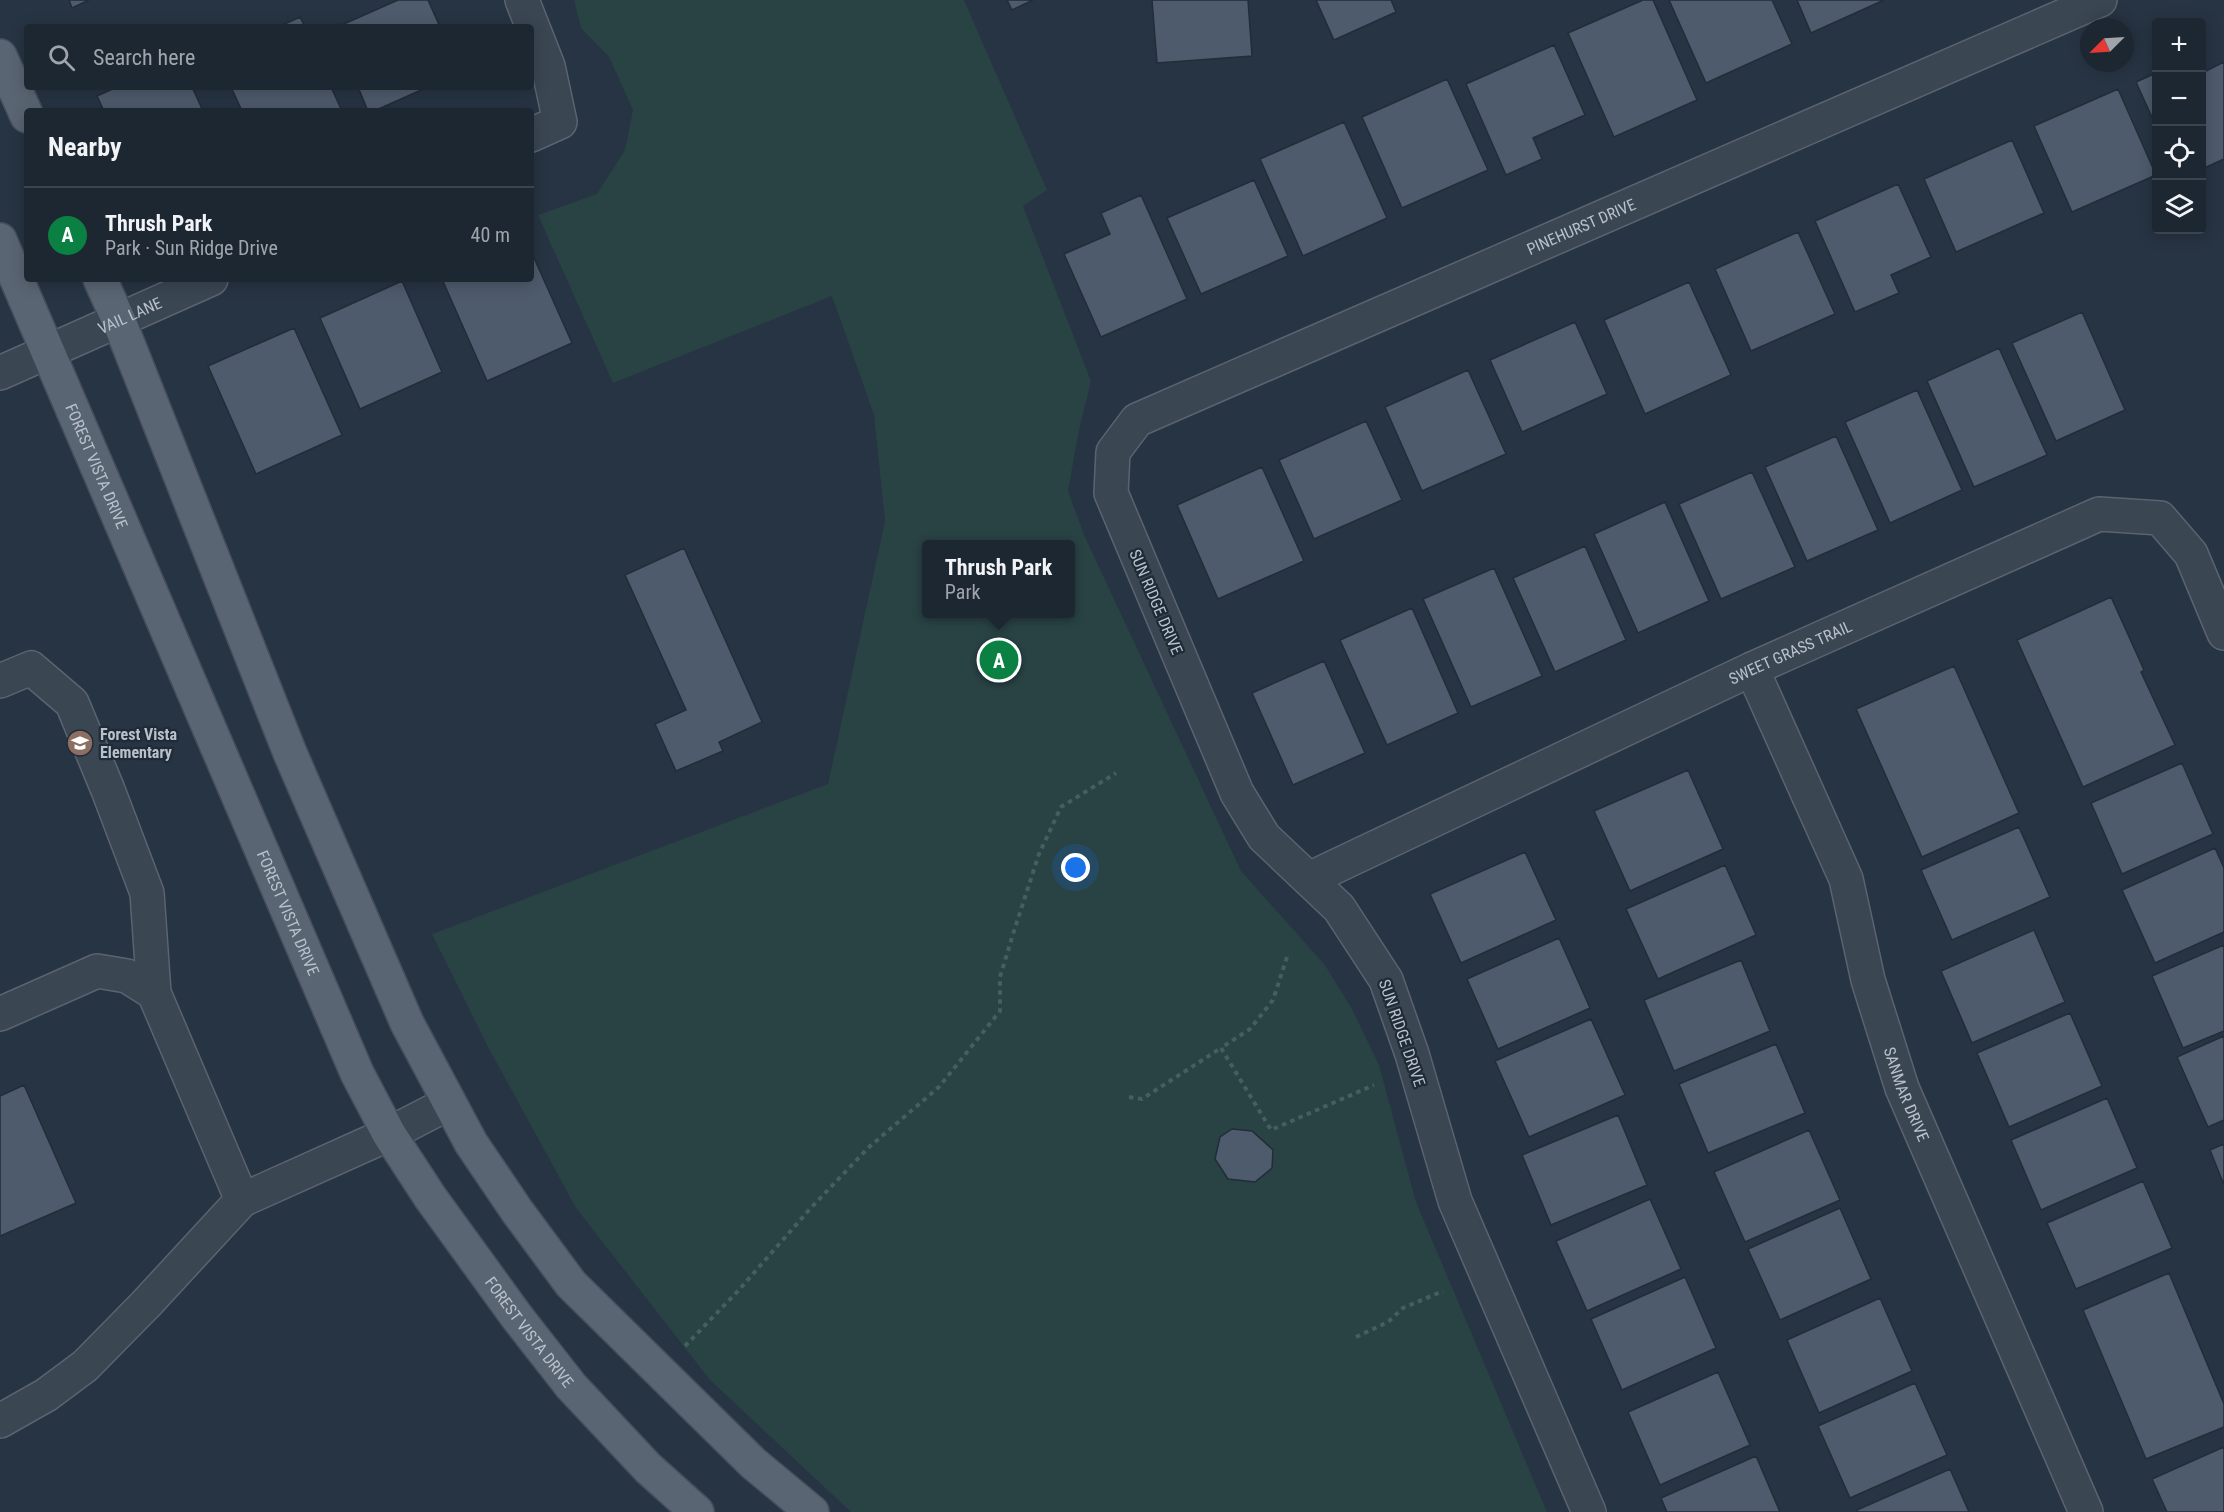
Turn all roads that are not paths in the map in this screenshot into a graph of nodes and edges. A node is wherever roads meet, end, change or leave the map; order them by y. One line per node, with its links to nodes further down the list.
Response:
1 (522, 0): 3 (street)
2 (2100, 0): 14 (street, PINEHURST DRIVE)
3 (531, 24)
4 (534, 30): 7 (street)
5 (0, 56): 6 (main road)
6 (24, 109)
7 (545, 129)
8 (0, 240): 12 (main road, FOREST VISTA DRIVE)
9 (101, 282): 11 (main road)
10 (205, 282): 11 (street, VAIL LANE)
11 (119, 321): 12 (street, VAIL LANE); 21 (main road)
12 (49, 353): 13 (street, VAIL LANE); 22 (main road, FOREST VISTA DRIVE)
13 (0, 373)
14 (1111, 493): 18 (street, SUN RIDGE DRIVE)
15 (2224, 633): 16 (street, SWEET GRASS TRAIL)
16 (1752, 669): 18 (street, SWEET GRASS TRAIL); 28 (street, SANMAR DRIVE)
17 (0, 681): 19 (street)
18 (1309, 879): 27 (street, SUN RIDGE DRIVE)
19 (154, 993): 20 (street); 23 (street)
20 (0, 1014)
21 (449, 1103): 22 (street); 26 (main road)
22 (389, 1134): 23 (street); 25 (main road, FOREST VISTA DRIVE)
23 (242, 1200): 24 (street)
24 (0, 1421)
25 (697, 1512)
26 (812, 1512)
27 (1589, 1512)
28 (2086, 1512)

